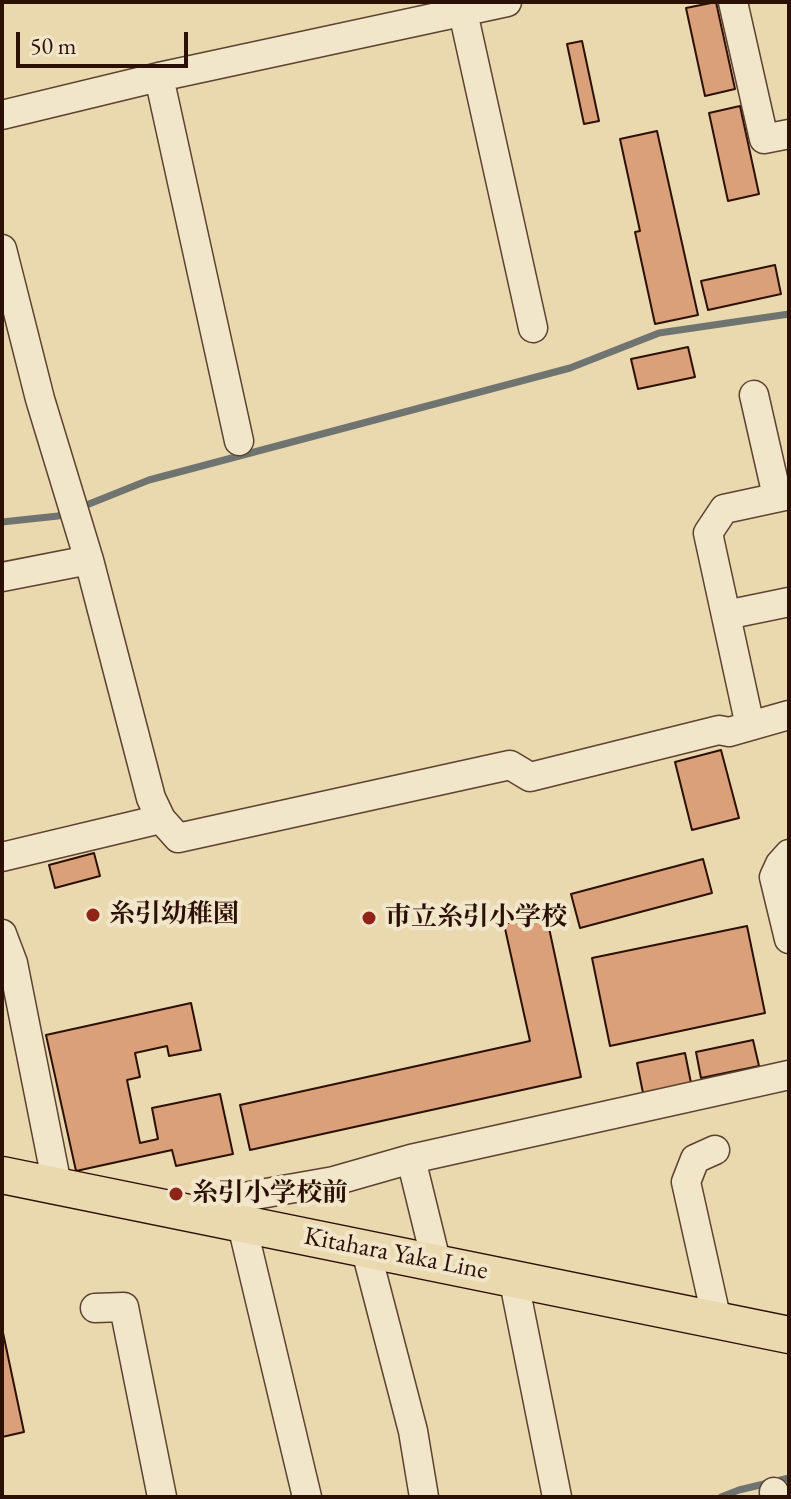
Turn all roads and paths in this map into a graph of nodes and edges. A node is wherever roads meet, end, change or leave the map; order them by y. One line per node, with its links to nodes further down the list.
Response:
1 (507, 2): 3 (street)
2 (733, 2): 6 (street)
3 (463, 12): 4 (street); 8 (street)
4 (159, 77): 5 (street); 10 (street)
5 (2, 115)
6 (789, 134)
7 (2, 249): 12 (street)
8 (533, 328)
9 (754, 395): 11 (street)
10 (239, 441)
11 (783, 496): 15 (street)
12 (89, 560): 13 (street); 18 (street)
13 (2, 577)
14 (789, 602): 15 (street)
15 (726, 615): 17 (street)
16 (789, 715): 17 (street)
17 (750, 726): 18 (street)
18 (161, 819): 20 (street)
19 (789, 854): 22 (street)
20 (2, 857)
21 (2, 934): 27 (street)
22 (789, 939)
23 (789, 1075): 25 (street)
24 (715, 1150): 34 (street)
25 (411, 1159): 28 (street); 31 (street)
26 (2, 1175): 27 (main road, Kitahara Yaka Line)
27 (57, 1185): 28 (main road, Kitahara Yaka Line)
28 (199, 1216): 29 (main road, Kitahara Yaka Line)
29 (242, 1225): 30 (main road, Kitahara Yaka Line); 37 (street)
30 (365, 1247): 31 (main road, Kitahara Yaka Line); 38 (street)
31 (436, 1261): 32 (main road, Kitahara Yaka Line)
32 (513, 1277): 34 (main road, Kitahara Yaka Line); 39 (street)
33 (95, 1308): 36 (street)
34 (717, 1321): 35 (main road, Kitahara Yaka Line)
35 (789, 1335)
36 (162, 1497)
37 (307, 1497)
38 (424, 1497)
39 (557, 1497)

